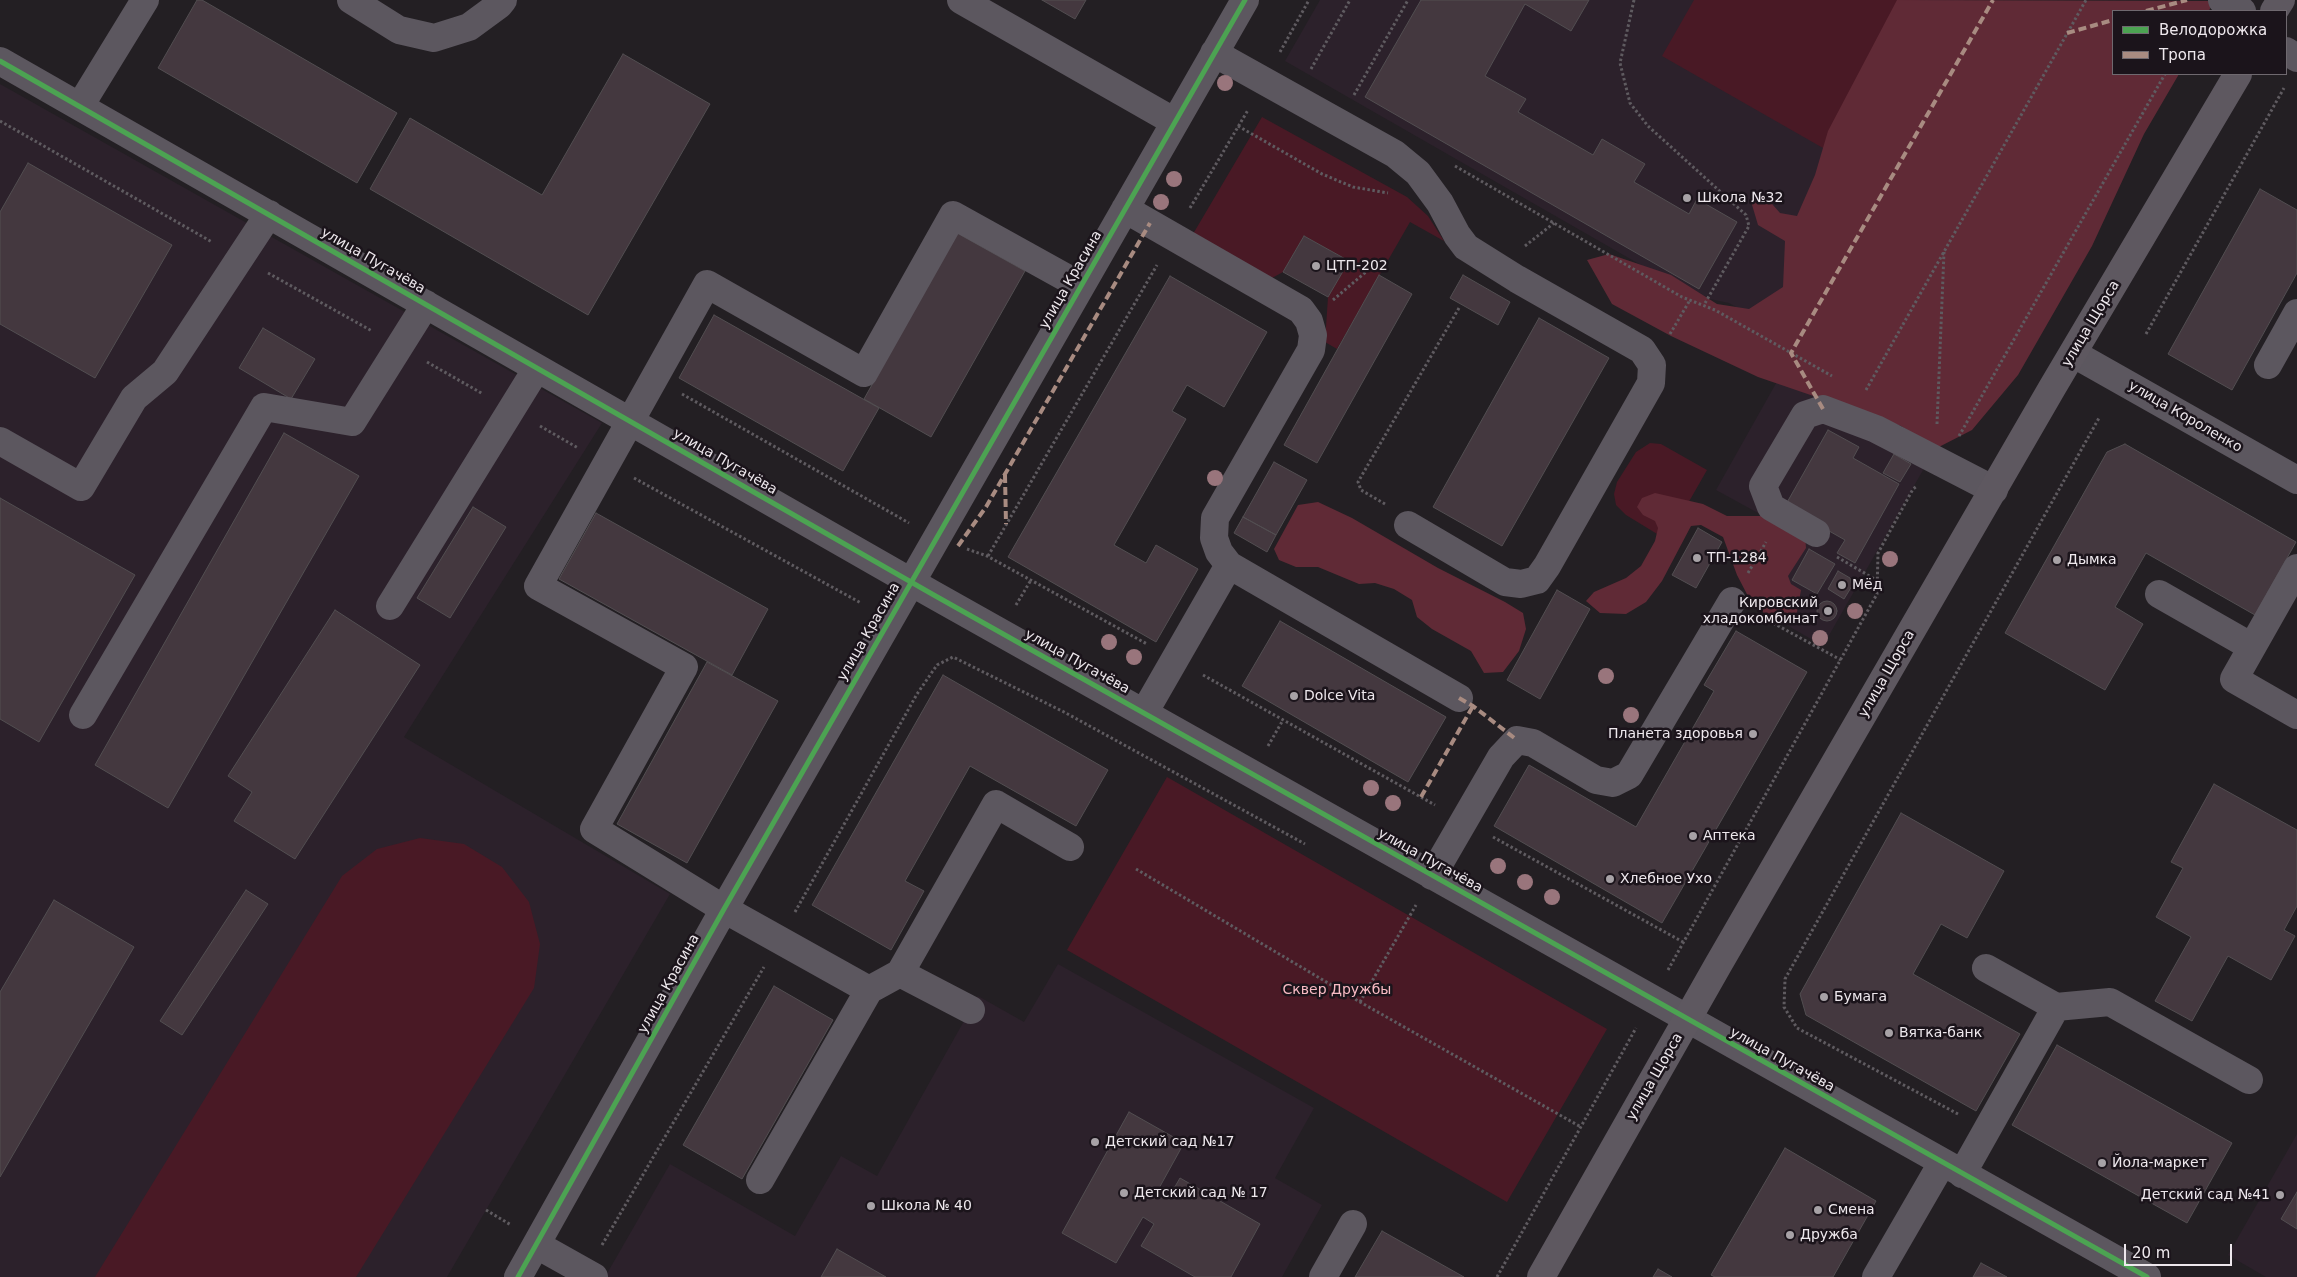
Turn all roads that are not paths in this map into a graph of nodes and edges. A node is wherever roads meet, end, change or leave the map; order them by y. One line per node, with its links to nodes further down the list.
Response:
1 (145, 0): 13 (street)
2 (351, 0): 3 (street)
3 (502, 0)
4 (961, 0): 14 (street)
5 (1245, 0): 8 (street, улица Красина)
6 (2222, 0): 7 (street)
7 (2240, 10)
8 (1214, 53): 14 (street, улица Красина); 27 (street)
9 (2287, 54): 11 (street)
10 (0, 60): 13 (street, улица Пугачёва)
11 (2292, 70)
12 (2237, 75): 20 (main road, улица Щорса)
13 (80, 106): 16 (street, улица Пугачёва)
14 (1175, 122): 15 (street, улица Красина)
15 (1125, 209): 17 (street, улица Красина); 29 (street)
16 (269, 214): 18 (street, улица Пугачёва); 24 (street)
17 (1081, 286): 23 (street); 31 (street, улица Красина)
18 (426, 304): 22 (street, улица Пугачёва); 38 (street)
19 (2297, 313): 21 (street)
20 (2074, 354): 25 (street, улица Короленко); 26 (main road, улица Щорса)
21 (2268, 365)
22 (537, 368): 23 (street, улица Пугачёва); 34 (street)
23 (630, 421): 31 (street, улица Пугачёва); 42 (street)
24 (0, 441)
25 (2297, 480)
26 (1994, 490): 28 (street); 48 (main road, улица Щорса)
27 (1400, 516)
28 (1816, 533)
29 (1229, 565): 36 (street); 37 (street)
30 (2297, 568): 35 (street)
31 (911, 582): 37 (street, улица Пугачёва); 42 (street, улица Красина)
32 (2159, 594): 35 (street)
33 (1732, 601): 41 (street)
34 (390, 606)
35 (2252, 647): 39 (street)
36 (1459, 698)
37 (1144, 713): 41 (street, улица Пугачёва)
38 (83, 715)
39 (2297, 715)
40 (1070, 847): 44 (street)
41 (1432, 876): 48 (street, улица Пугачёва)
42 (724, 909): 45 (street); 53 (street, улица Красина)
43 (1986, 968): 46 (street)
44 (900, 973): 45 (street); 47 (street)
45 (869, 990): 51 (street)
46 (2056, 1007): 49 (street); 50 (street)
47 (971, 1010)
48 (1687, 1020): 50 (street, улица Пугачёва); 57 (main road, улица Щорса)
49 (2250, 1080)
50 (1952, 1168): 58 (street); 59 (street, улица Пугачёва)
51 (760, 1180)
52 (1352, 1224): 56 (street)
53 (537, 1245): 54 (street); 55 (street, улица Красина)
54 (590, 1275)
55 (518, 1277)
56 (1323, 1277)
57 (1542, 1277)
58 (1876, 1277)
59 (2147, 1277)

